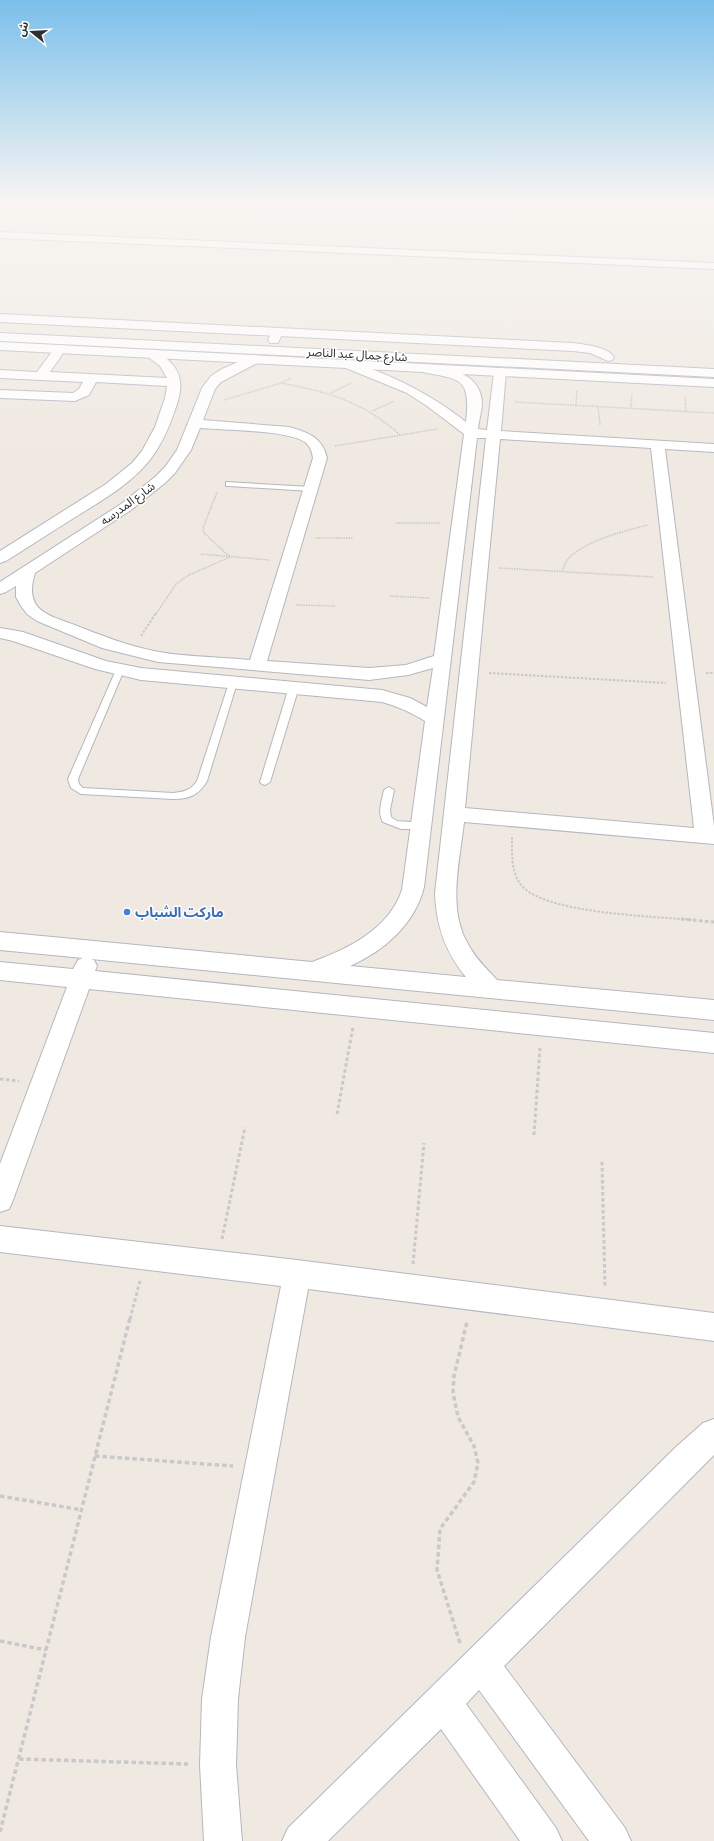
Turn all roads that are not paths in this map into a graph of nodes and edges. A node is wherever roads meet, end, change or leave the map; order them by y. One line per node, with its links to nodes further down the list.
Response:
1 (0, 318): 3 (street)
2 (0, 326): 3 (street, شارع جمال عبد الناصر)
3 (276, 336): 10 (street, شارع جمال عبد الناصر)
4 (0, 337): 13 (street, شارع جمال عبد الناصر)
5 (0, 346): 6 (street)
6 (60, 349): 7 (street); 15 (street)
7 (149, 353): 8 (street); 17 (street)
8 (255, 359): 9 (street); 20 (street, شارع المدرسه)
9 (345, 363): 11 (street); 21 (street)
10 (714, 363)
11 (422, 368): 12 (street); 21 (street)
12 (500, 372): 18 (street); 22 (street)
13 (714, 373)
14 (0, 374): 15 (street)
15 (42, 376): 16 (street)
16 (92, 378): 17 (street); 19 (street)
17 (175, 382): 20 (street, شارع المدرسه)
18 (714, 383)
19 (0, 394)
20 (187, 416): 26 (street); 27 (street, شارع المدرسه); 28 (street, شارع المدرسه)
21 (466, 429): 22 (street); 31 (street)
22 (494, 434): 23 (street); 39 (street)
23 (658, 444): 24 (street); 41 (street)
24 (714, 448)
25 (229, 484): 26 (lane)
26 (311, 489): 32 (street)
27 (0, 558)
28 (28, 571): 29 (street, شارع المدرسه); 32 (street)
29 (0, 589)
30 (0, 633): 33 (street)
31 (442, 659): 32 (street); 36 (street)
32 (257, 666)
33 (120, 670): 34 (street); 34 (lane)
34 (233, 683): 35 (street)
35 (294, 687): 36 (street); 37 (lane)
36 (435, 719): 40 (street)
37 (265, 782)
38 (389, 790): 40 (lane)
39 (455, 814): 41 (street); 43 (street)
40 (421, 826): 42 (street)
41 (710, 837)
42 (416, 871): 43 (street); 47 (street)
43 (448, 874): 49 (street)
44 (0, 941): 45 (street)
45 (92, 950): 47 (street); 48 (street)
46 (0, 971): 48 (street)
47 (312, 971): 49 (street)
48 (81, 979): 51 (street); 52 (street)
49 (491, 988): 50 (street)
50 (714, 1010)
51 (714, 1043)
52 (0, 1200)
53 (0, 1240): 54 (street)
54 (296, 1274): 55 (street); 59 (street)
55 (714, 1327)
56 (714, 1434): 57 (street)
57 (476, 1669): 58 (street); 62 (street)
58 (443, 1702): 60 (street); 61 (street)
59 (223, 1841)
60 (301, 1841)
61 (543, 1841)
62 (612, 1841)

